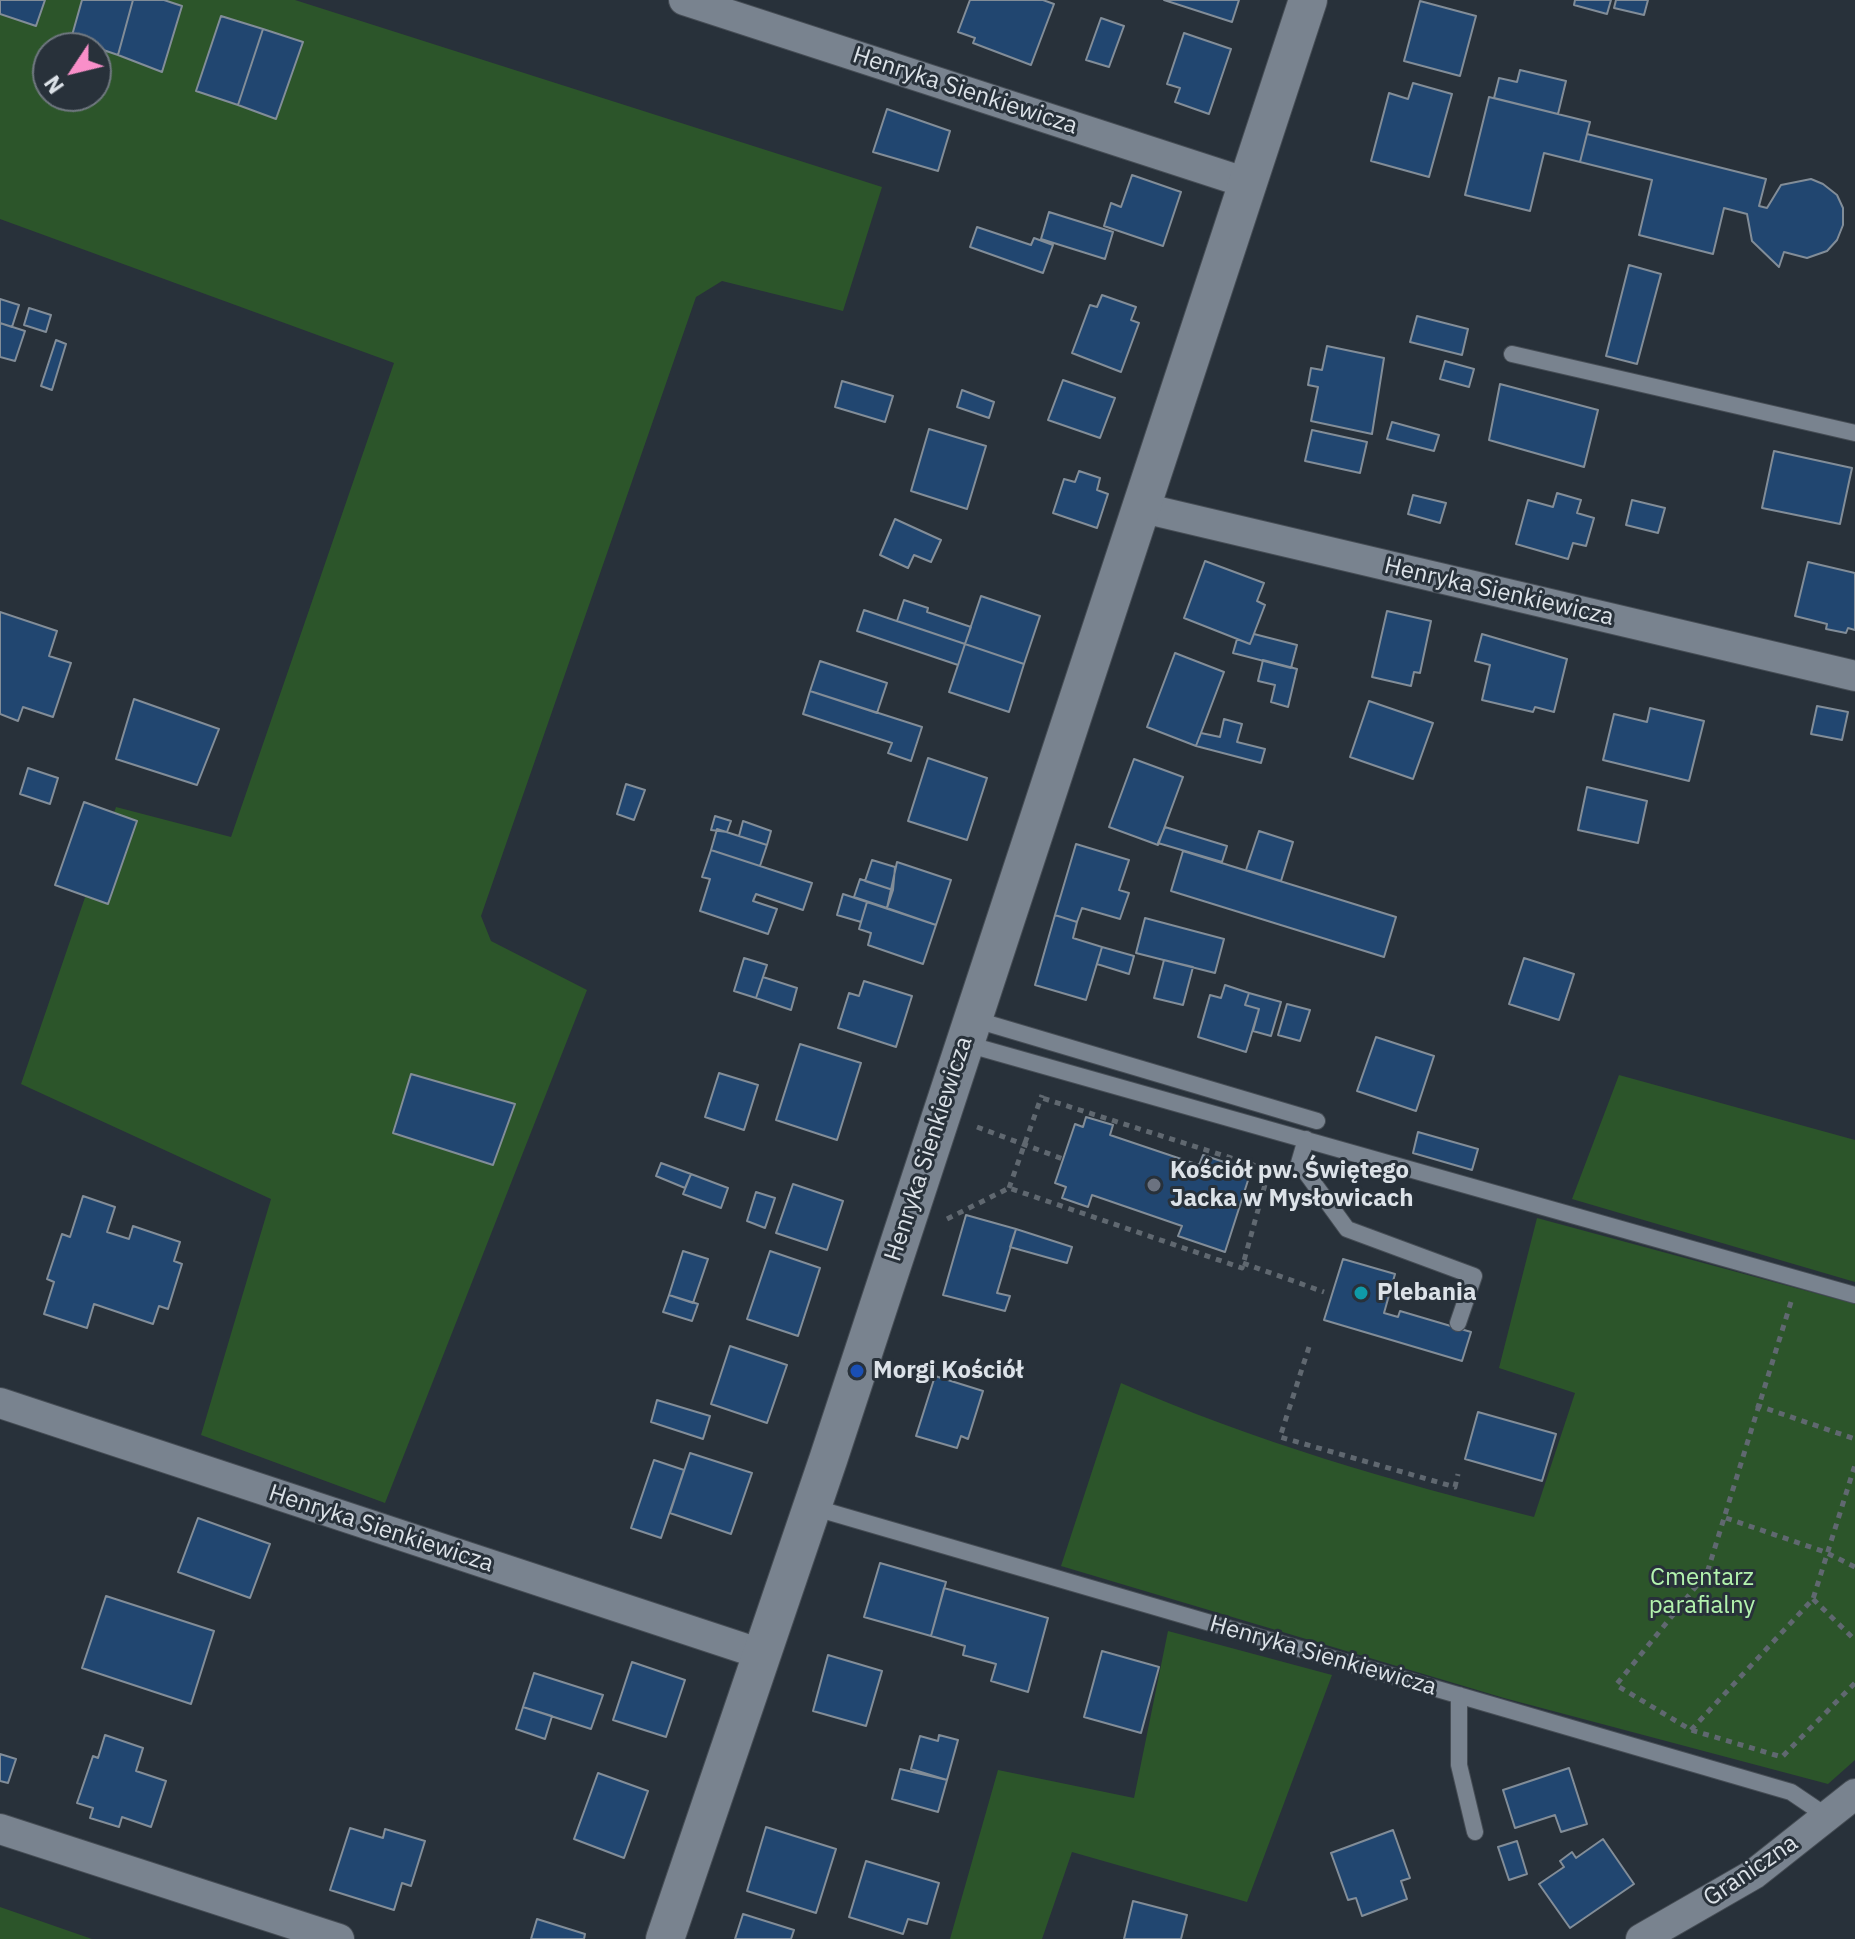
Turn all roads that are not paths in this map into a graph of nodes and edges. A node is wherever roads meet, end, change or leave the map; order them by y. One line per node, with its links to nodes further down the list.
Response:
1 (684, 0): 3 (street, Henryka Sienkiewicza)
2 (1308, 0): 3 (street, Henryka Sienkiewicza)
3 (1247, 183): 6 (street, Henryka Sienkiewicza)
4 (1512, 354): 5 (lane)
5 (1855, 433)
6 (1143, 508): 7 (street, Henryka Sienkiewicza); 8 (street, Henryka Sienkiewicza)
7 (1855, 676)
8 (968, 1031): 9 (lane, Henryka Sienkiewicza); 10 (lane); 14 (street, Henryka Sienkiewicza)
9 (1317, 1121)
10 (1306, 1139): 11 (lane); 12 (lane)
11 (1855, 1295)
12 (1458, 1323)
13 (0, 1403): 15 (street, Henryka Sienkiewicza)
14 (812, 1507): 15 (street, Henryka Sienkiewicza); 16 (lane, Henryka Sienkiewicza)
15 (761, 1654): 22 (street, Henryka Sienkiewicza)
16 (1459, 1695): 18 (lane, Henryka Sienkiewicza); 20 (lane)
17 (1855, 1794): 18 (street, Graniczna)
18 (1828, 1817): 23 (street, Graniczna)
19 (0, 1829): 21 (street)
20 (1475, 1832)
21 (339, 1939)
22 (665, 1939)
23 (1641, 1939)

